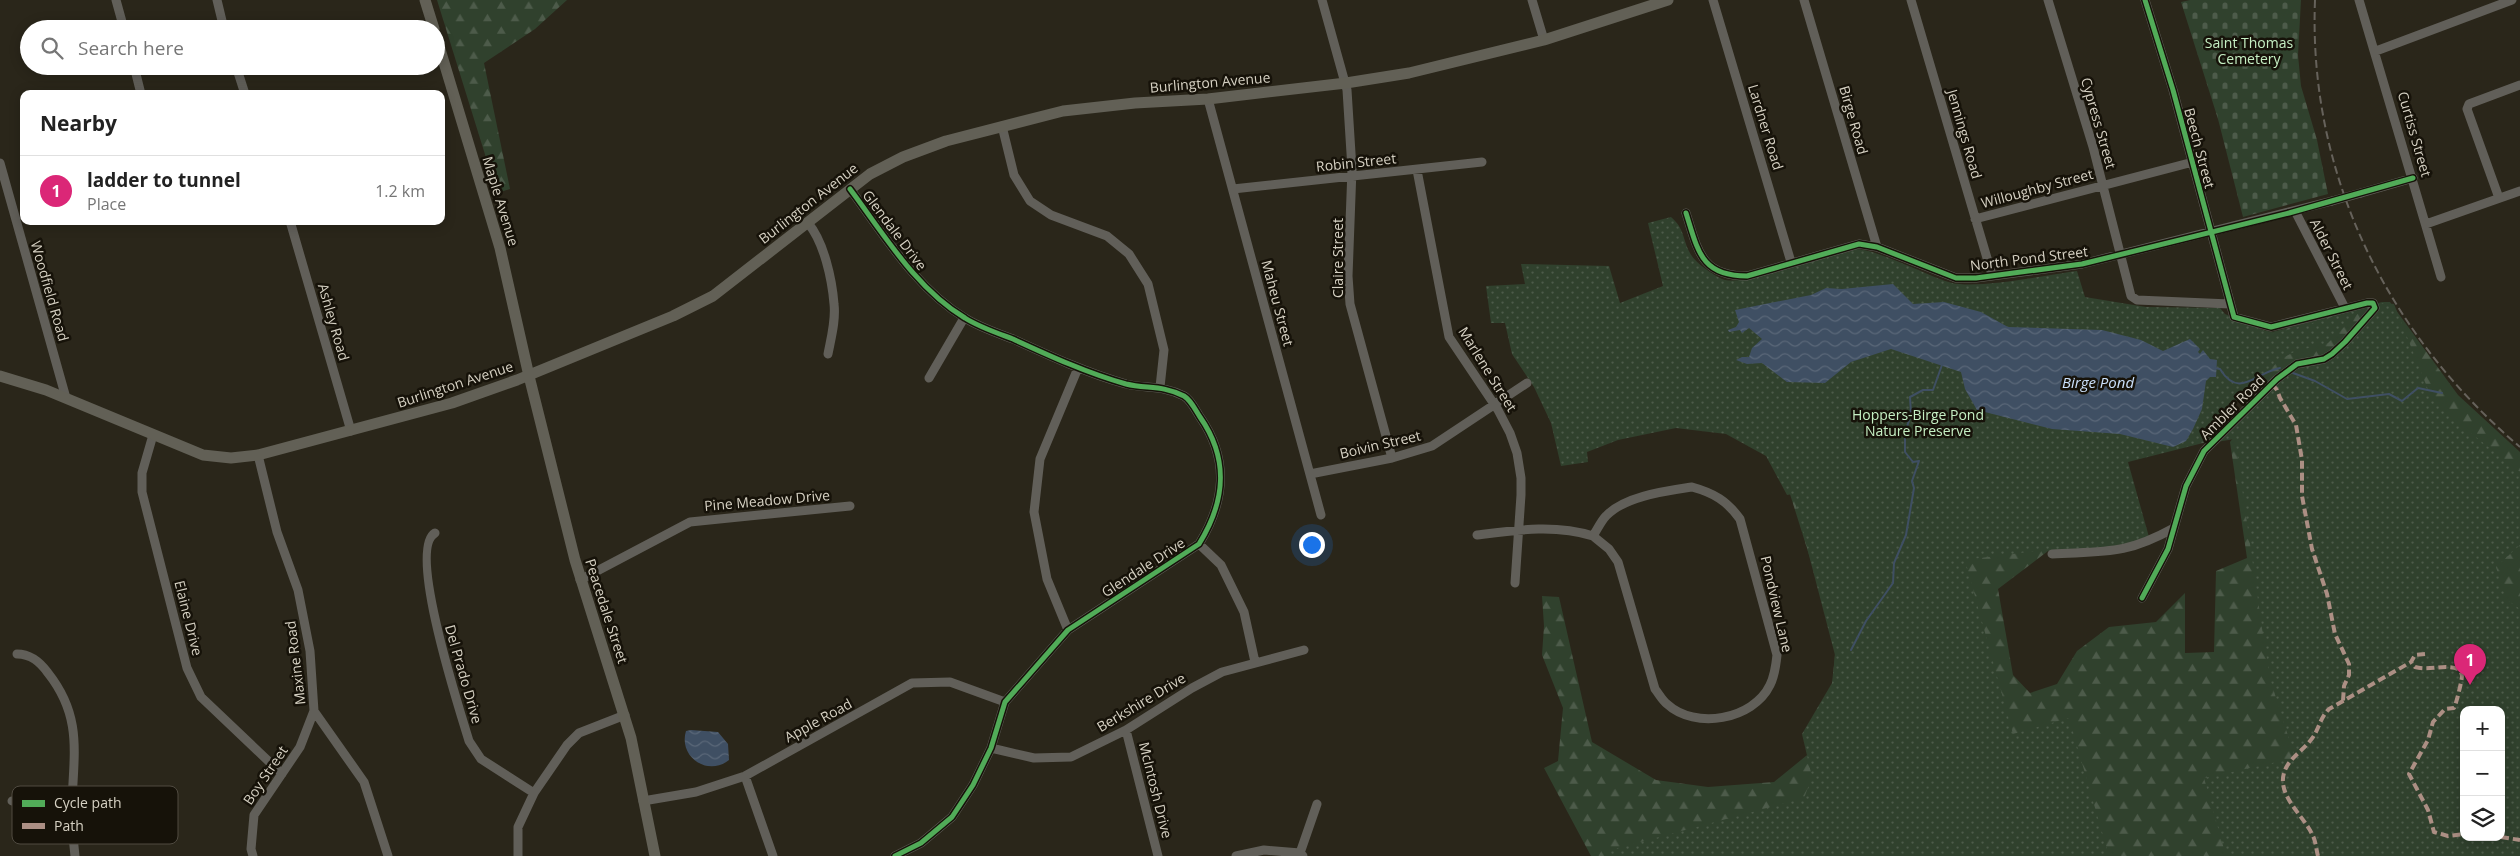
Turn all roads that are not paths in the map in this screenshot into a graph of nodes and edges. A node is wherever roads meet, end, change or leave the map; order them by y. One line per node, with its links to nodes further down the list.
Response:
1 (116, 0): 14 (street)
2 (217, 0): 15 (street)
3 (425, 0): 16 (main road)
4 (1322, 0): 22 (street, Claire Street)
5 (1532, 0): 17 (street)
6 (1668, 0): 17 (main road, Burlington Avenue)
7 (1713, 0): 48 (street, Lardner Road)
8 (1804, 0): 46 (street, Birge Road)
9 (1911, 0): 41 (street, Jennings Road)
10 (2048, 0): 34 (street, Cypress Street)
11 (2145, 0): 29 (street, Beech Street)
12 (2360, 0): 18 (street, Curtiss Street)
13 (2512, 0): 18 (street)
14 (122, 20)
15 (222, 20)
16 (431, 20)
17 (1544, 40): 22 (main road, Burlington Avenue)
18 (2376, 51): 33 (street, Curtiss Street)
19 (445, 66): 57 (main road, Maple Avenue)
20 (136, 75): 24 (street)
21 (239, 75): 25 (street)
22 (1346, 84): 26 (main road, Burlington Avenue); 32 (street, Claire Street)
23 (2520, 84): 38 (street)
24 (140, 90)
25 (244, 90)
26 (1208, 99): 27 (main road, Burlington Avenue); 36 (street, Maheu Street)
27 (1002, 126): 35 (main road, Burlington Avenue); 60 (street)
28 (1482, 162): 31 (street, Robin Street)
29 (2193, 162): 34 (street, Willoughby Street); 45 (street, Beech Street)
30 (0, 163): 61 (street, Woodfield Road)
31 (1417, 170): 32 (street, Robin Street); 62 (street, Marlene Street)
32 (1352, 176): 36 (street, Robin Street); 66 (street, Claire Street)
33 (2413, 178): 39 (street, North Pond Street, bridge); 43 (street, Curtiss Street)
34 (2103, 185): 41 (street, Willoughby Street); 47 (street, Cypress Street)
35 (850, 189): 42 (main road, Burlington Avenue); 53 (street, Glendale Drive)
36 (1233, 189): 67 (street, Maheu Street)
37 (2520, 191): 38 (street)
38 (2499, 198): 43 (street)
39 (2295, 211): 45 (street, North Pond Street); 52 (street, Alder Street)
40 (1686, 213): 48 (street, North Pond Street)
41 (1975, 219): 49 (street, Jennings Road)
42 (808, 223): 54 (street); 57 (main road, Burlington Avenue)
43 (2426, 224): 50 (street, Curtiss Street)
44 (291, 225): 63 (street, Ashley Road)
45 (2211, 233): 47 (street, North Pond Street); 51 (street, Beech Street)
46 (1877, 247): 48 (street, North Pond Street); 49 (street, North Pond Street)
47 (2121, 255): 49 (street, North Pond Street); 51 (street, Cypress Street)
48 (1791, 262)
49 (1992, 275)
50 (2441, 276)
51 (2230, 304): 52 (street)
52 (2345, 308): 70 (street, Ambler Road)
53 (964, 318): 55 (street, Glendale Drive); 58 (street)
54 (828, 354)
55 (1078, 368): 60 (street, Glendale Drive); 80 (street)
56 (0, 376): 61 (main road, Burlington Avenue)
57 (529, 376): 63 (main road, Burlington Avenue); 77 (main road, Peacedale Street)
58 (929, 378)
59 (1527, 383): 62 (street, Boivin Street)
60 (1160, 387): 75 (street, Glendale Drive)
61 (66, 398): 64 (main road, Burlington Avenue)
62 (1495, 404): 66 (street, Boivin Street); 71 (street, Marlene Street)
63 (351, 431): 65 (main road, Burlington Avenue)
64 (153, 435): 65 (main road, Burlington Avenue); 89 (street, Elaine Drive)
65 (258, 455): 85 (street, Maxine Road)
66 (1392, 458): 67 (street, Boivin Street)
67 (1310, 474): 69 (street, Maheu Street)
68 (850, 506): 77 (street, Pine Meadow Drive)
69 (1321, 515)
70 (2174, 528): 76 (street); 79 (street, Ambler Road)
71 (1519, 529): 73 (street, Pondview Lane); 74 (street, Pondview Lane); 78 (street, Marlene Street)
72 (435, 533): 92 (street, Del Prado Drive)
73 (1477, 535)
74 (1593, 536): 74 (street, Pondview Lane)
75 (1199, 544): 80 (street, Glendale Drive); 83 (street)
76 (2052, 554)
77 (580, 580): 86 (main road, Peacedale Street)
78 (1515, 584)
79 (2142, 598)
80 (1068, 630): 84 (street, Glendale Drive)
81 (1304, 650): 83 (street, Berkshire Drive)
82 (17, 654): 91 (street)
83 (1255, 662): 87 (street, Berkshire Drive)
84 (1005, 702): 88 (street, Glendale Drive); 90 (street, Apple Road)
85 (314, 711): 89 (street, Boy Street); 97 (street, Maxine Road)
86 (625, 715): 92 (street); 93 (main road, Peacedale Street)
87 (1126, 730): 88 (street, Berkshire Drive); 102 (street, McIntosh Drive)
88 (990, 748): 101 (street, Glendale Drive)
89 (282, 774): 96 (street, Boy Street)
90 (745, 776): 93 (street, Apple Road); 100 (street)
91 (73, 786)
92 (534, 793): 98 (street)
93 (643, 801): 99 (main road, Peacedale Street)
94 (1317, 804): 95 (street)
95 (1301, 855): 103 (street)
96 (253, 856)
97 (388, 856)
98 (518, 856)
99 (655, 856)
100 (773, 856)
101 (895, 856)
102 (1158, 856)
103 (1236, 856)

